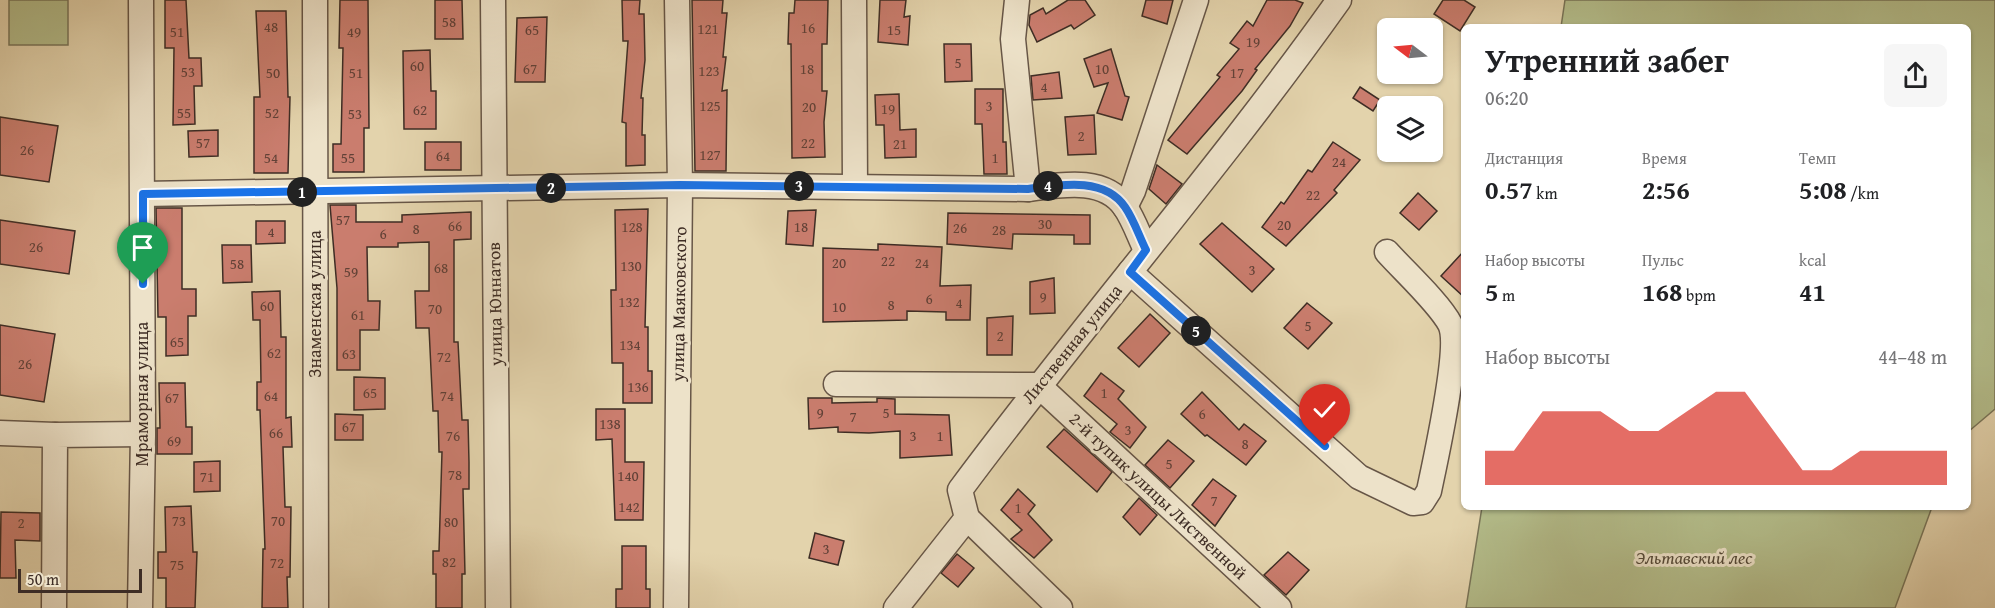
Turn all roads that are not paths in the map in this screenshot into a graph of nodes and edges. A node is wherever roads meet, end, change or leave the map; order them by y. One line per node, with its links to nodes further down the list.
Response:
1 (141, 0): 14 (street, Мраморная улица)
2 (315, 0): 13 (street, Знаменская улица)
3 (493, 0): 12 (street, улица Юннатов)
4 (677, 0): 9 (street, улица Маяковского)
5 (854, 0): 10 (street)
6 (1017, 0): 11 (street)
7 (1196, 0): 15 (street)
8 (1339, 0): 16 (street, Лиственная улица)
9 (680, 185): 10 (street); 12 (street); 29 (street, улица Маяковского)
10 (855, 186): 11 (street)
11 (1028, 189): 15 (street)
12 (494, 190): 13 (street); 28 (street, улица Юннатов)
13 (315, 192): 14 (street); 27 (street, Знаменская улица)
14 (143, 194): 22 (street, Мраморная улица)
15 (1125, 207): 16 (street)
16 (1146, 250): 18 (street, Лиственная улица)
17 (1387, 252): 18 (street)
18 (1130, 272): 20 (street, Лиственная улица)
19 (836, 384): 20 (street)
20 (1038, 385): 24 (street, Лиственная улица); 32 (street, 2-й тупик улицы Лиственной)
21 (0, 433): 23 (street)
22 (143, 434): 23 (street); 26 (street, Мраморная улица)
23 (55, 435): 25 (street)
24 (967, 518): 30 (street); 31 (street)
25 (54, 608)
26 (140, 608)
27 (316, 608)
28 (498, 608)
29 (676, 608)
30 (896, 608)
31 (1060, 608)
32 (1279, 608)

